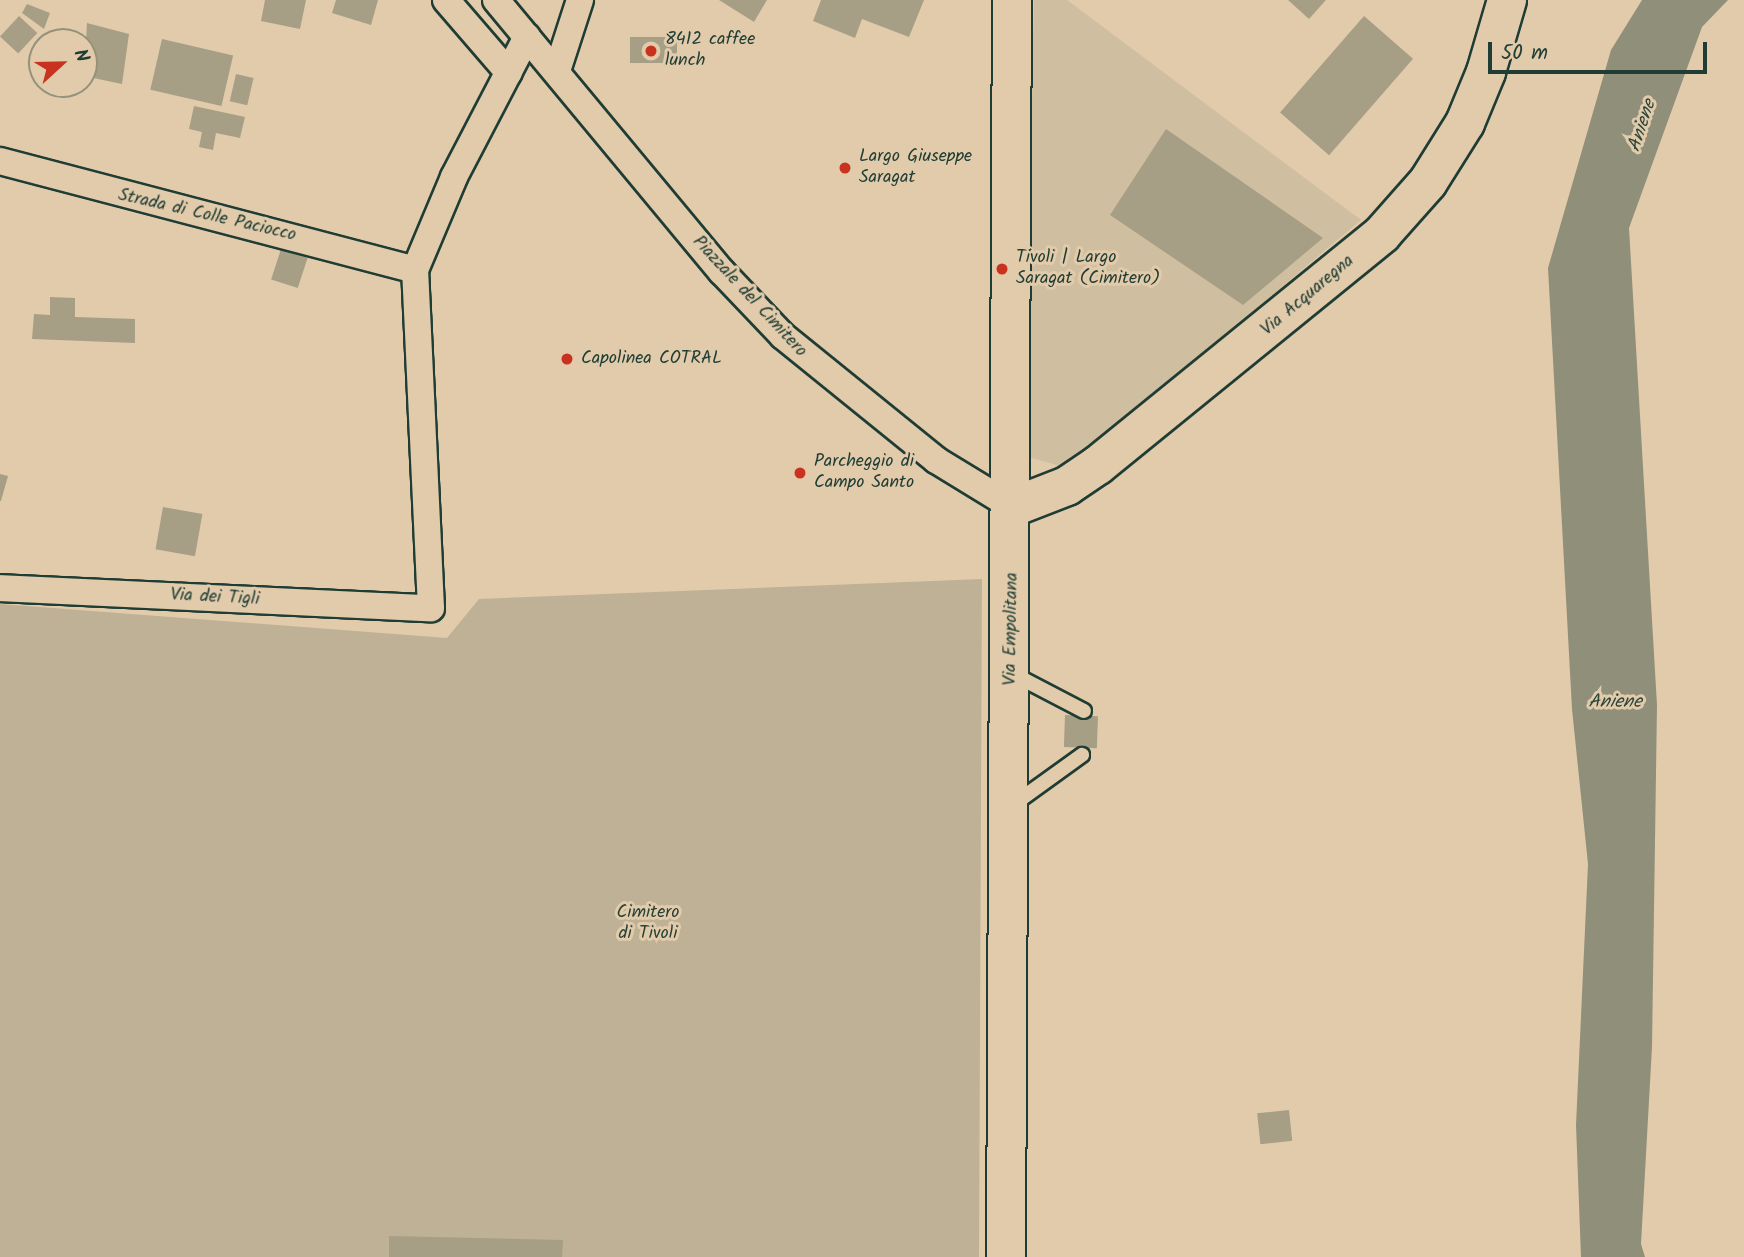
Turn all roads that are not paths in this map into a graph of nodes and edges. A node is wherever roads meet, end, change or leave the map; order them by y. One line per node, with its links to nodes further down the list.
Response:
1 (446, 0): 8 (street)
2 (496, 0): 6 (street, Piazzale del Cimitero)
3 (580, 0): 7 (street)
4 (1012, 0): 11 (main road, Via Empolitana)
5 (1507, 0): 11 (main road, Via Acquaregna)
6 (527, 37): 7 (street, Piazzale del Cimitero); 8 (street)
7 (556, 71): 11 (street, Piazzale del Cimitero)
8 (509, 73): 10 (street)
9 (0, 161): 10 (street, Strada di Colle Paciocco)
10 (415, 270): 12 (street, Via dei Tigli)
11 (1013, 507): 13 (main road, Via Empolitana)
12 (0, 588)
13 (1011, 674): 14 (lane); 16 (main road, Via Empolitana)
14 (1084, 711)
15 (1082, 755): 16 (lane)
16 (1010, 807): 17 (main road, Via Empolitana)
17 (1006, 1257)

